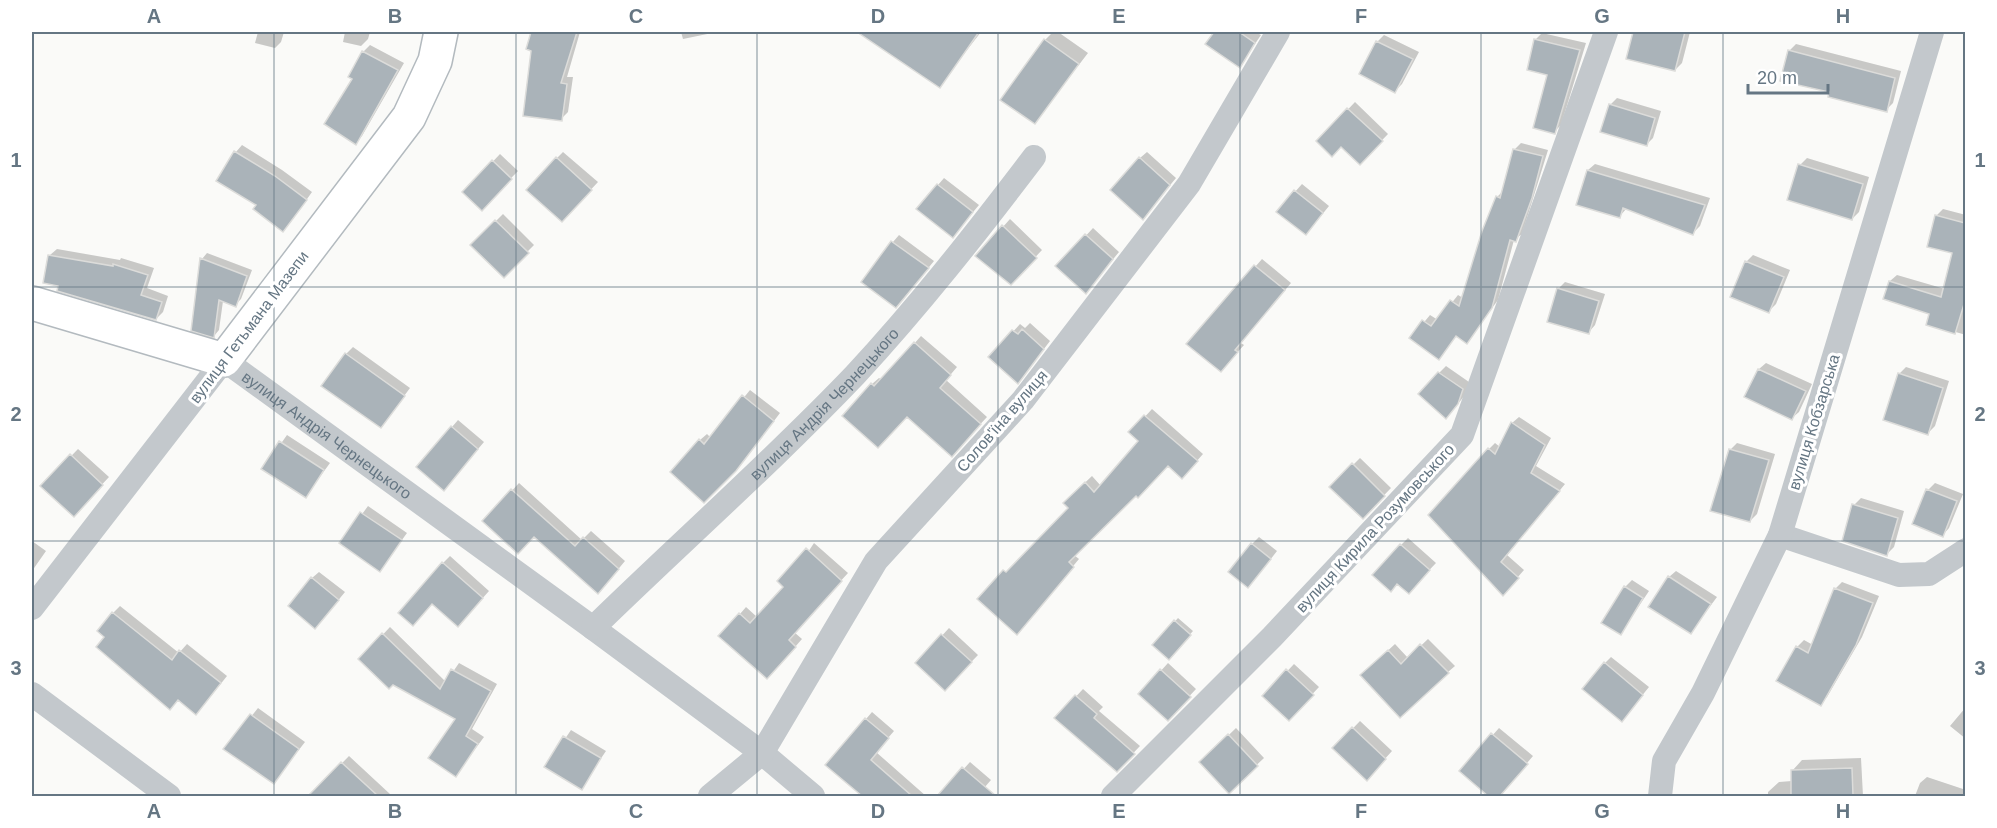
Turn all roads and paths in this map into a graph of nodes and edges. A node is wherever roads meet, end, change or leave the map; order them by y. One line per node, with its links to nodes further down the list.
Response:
1 (441, 32): 7 (street, вулиця Гетьмана Мазепи)
2 (1278, 32): 13 (street, Солов'їна вулиця)
3 (1606, 32): 17 (street, вулиця Кирила Розумовського)
4 (1932, 32): 8 (street, вулиця Кобзарська)
5 (1034, 157): 11 (street, вулиця Андрія Чернецького)
6 (32, 303): 7 (street, вулиця Андрія Чернецького)
7 (224, 360): 10 (street, вулиця Гетьмана Мазепи); 11 (street, вулиця Андрія Чернецького)
8 (1780, 535): 9 (street); 18 (street, вулиця Кобзарська)
9 (1965, 550)
10 (32, 608)
11 (593, 628): 13 (street, вулиця Андрія Чернецького)
12 (32, 694): 14 (street)
13 (762, 753): 15 (street, Солов'їна вулиця); 16 (street, вулиця Андрія Чернецького)
14 (169, 796)
15 (710, 796)
16 (813, 796)
17 (1113, 796)
18 (1660, 796)

